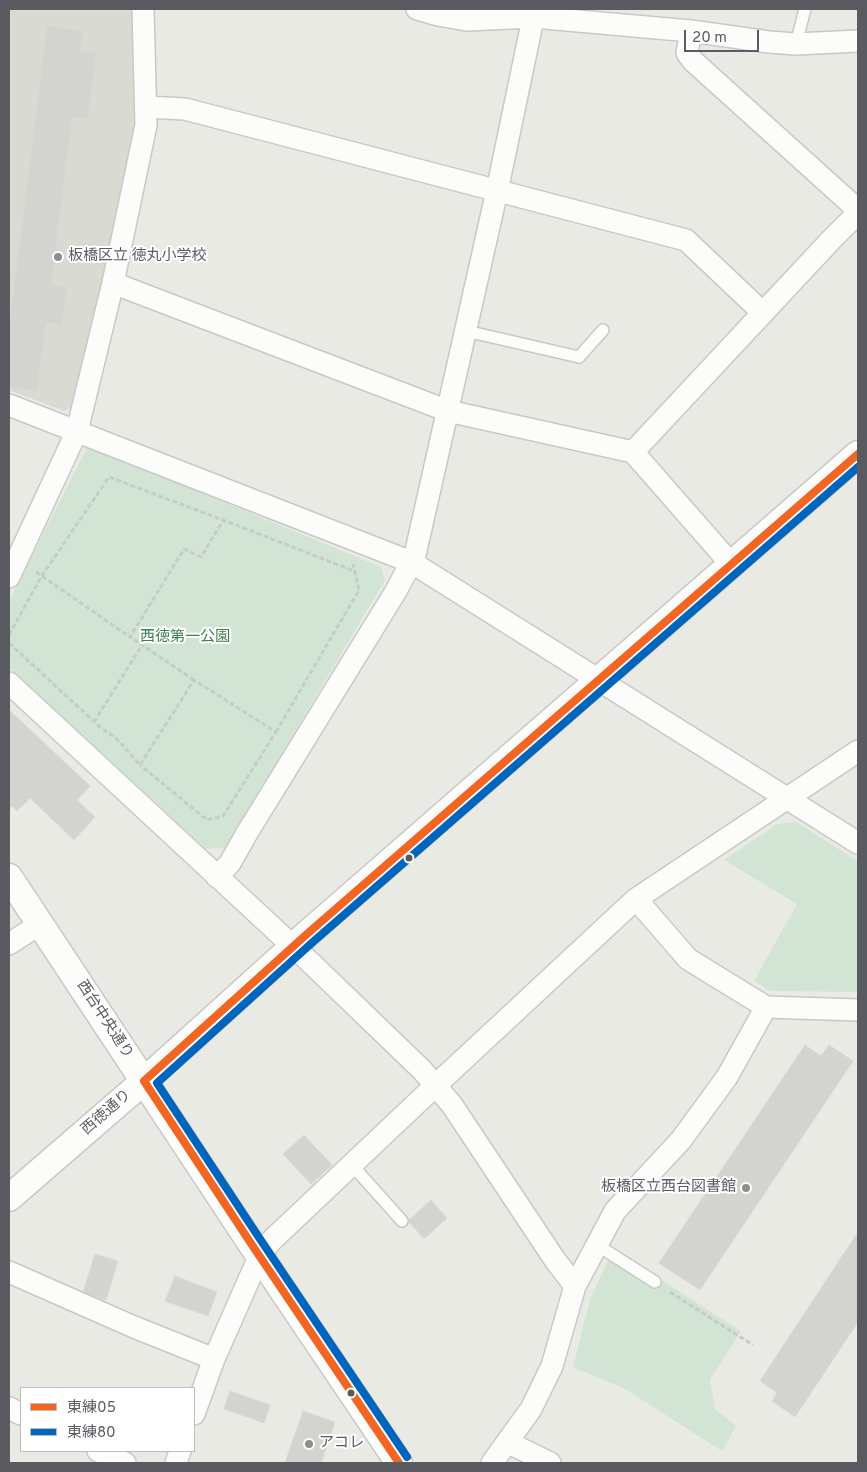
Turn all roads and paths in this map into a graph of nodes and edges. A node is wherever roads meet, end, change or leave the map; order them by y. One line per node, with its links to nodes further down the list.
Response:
1 (143, 9): 8 (street)
2 (418, 9): 4 (street)
3 (805, 9): 7 (lane)
4 (534, 13): 5 (street); 9 (street)
5 (691, 31): 7 (street); 10 (street)
6 (858, 41): 7 (street)
7 (796, 44)
8 (146, 107): 9 (street); 11 (street)
9 (497, 191): 12 (street); 14 (street)
10 (858, 212): 12 (street)
11 (113, 283): 16 (street); 17 (street)
12 (762, 313): 18 (street)
13 (602, 330): 14 (lane)
14 (466, 331): 16 (street)
15 (9, 405): 17 (street)
16 (448, 411): 18 (street); 22 (street)
17 (77, 431): 21 (street); 25 (street)
18 (633, 452): 23 (street)
19 (858, 454): 23 (street, 西徳通り)
20 (223, 520): 24 (path); 26 (path); 28 (path)
21 (360, 542): 22 (street); 24 (path)
22 (411, 562): 32 (street); 41 (street)
23 (732, 564): 32 (street, 西徳通り)
24 (354, 572): 35 (path)
25 (9, 577)
26 (42, 577): 27 (path); 28 (path)
27 (9, 635)
28 (130, 637): 30 (path)
29 (9, 643): 34 (path)
30 (142, 646): 31 (path); 34 (path)
31 (194, 680): 35 (path); 37 (path)
32 (599, 681): 38 (street); 45 (street, 西徳通り)
33 (9, 683): 41 (street)
34 (94, 722): 37 (path)
35 (276, 732): 37 (path)
36 (858, 751): 38 (street)
37 (140, 765)
38 (788, 798): 39 (street); 42 (street)
39 (858, 843)
40 (9, 877): 43 (street, 西台中央通り)
41 (217, 878): 45 (street)
42 (636, 899): 46 (street); 49 (street)
43 (40, 924): 44 (street); 48 (street, 西台中央通り)
44 (9, 944)
45 (292, 947): 48 (street, 西徳通り); 49 (street)
46 (766, 1007): 47 (street); 53 (street)
47 (858, 1010)
48 (144, 1081): 51 (street, 西徳通り); 54 (street, 西台中央通り)
49 (436, 1085): 50 (street); 57 (street)
50 (352, 1165): 52 (lane); 54 (street)
51 (9, 1198)
52 (402, 1220)
53 (597, 1245): 56 (lane); 57 (street)
54 (260, 1256): 59 (street); 64 (street, 西台中央通り)
55 (9, 1272): 59 (street)
56 (655, 1282): 58 (path)
57 (575, 1286): 61 (street)
58 (754, 1344)
59 (214, 1359): 60 (street)
60 (195, 1411)
61 (507, 1442): 65 (street); 66 (street)
62 (100, 1452): 63 (street)
63 (125, 1463)
64 (399, 1463)
65 (492, 1463)
66 (550, 1463)

